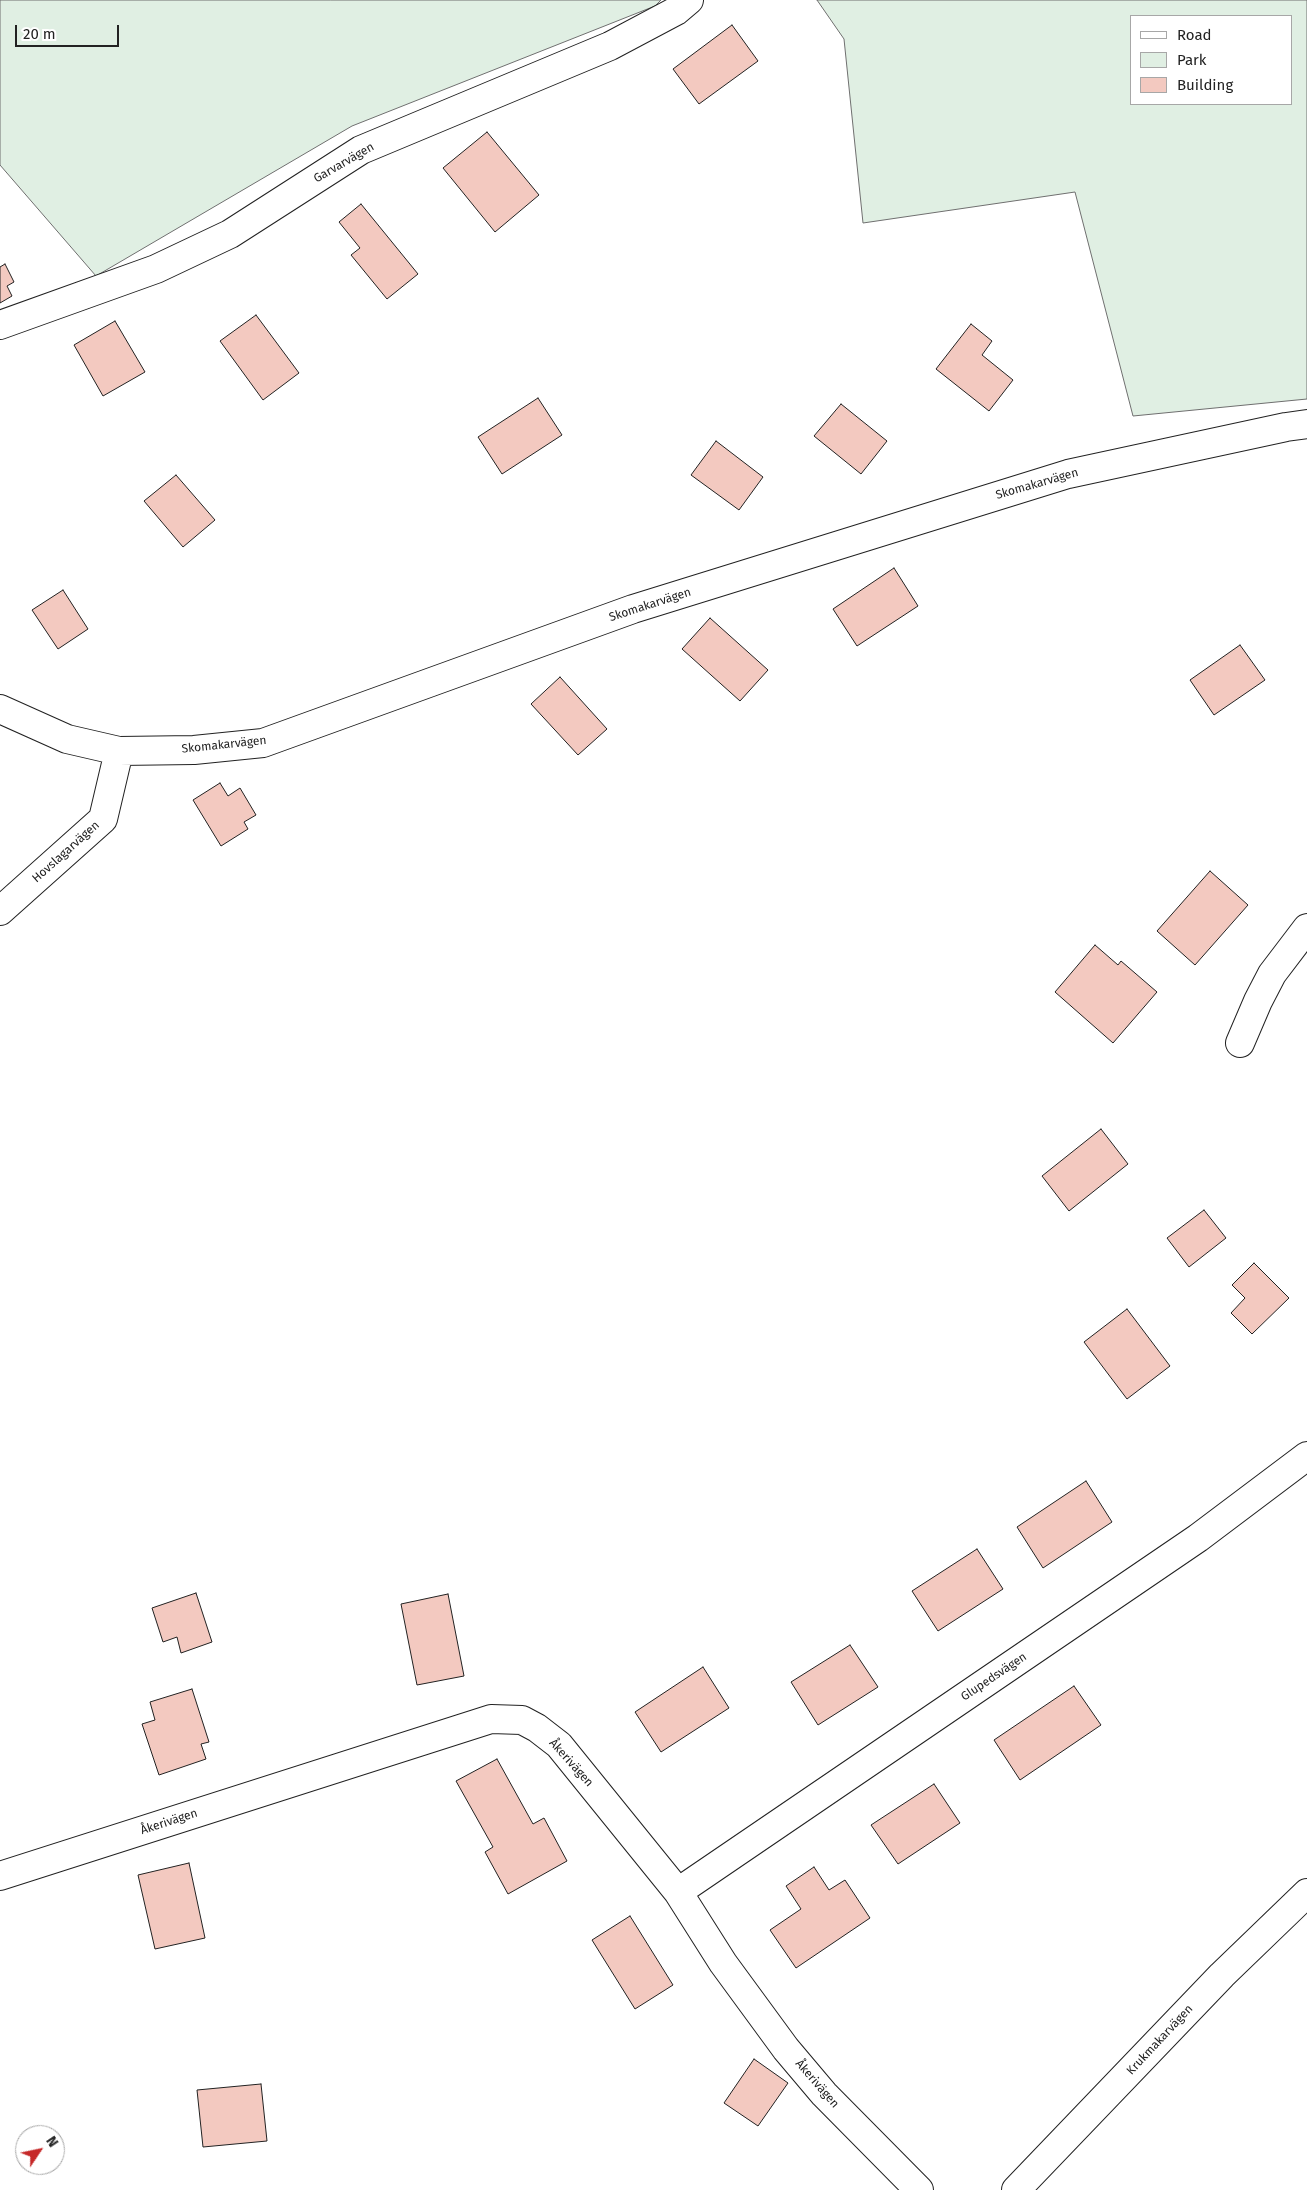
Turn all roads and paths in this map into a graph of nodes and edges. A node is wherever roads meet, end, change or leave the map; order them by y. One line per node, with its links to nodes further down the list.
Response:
1 (689, 0): 2 (street, Garvarvägen)
2 (0, 325)
3 (1307, 424): 5 (street, Skomakarvägen)
4 (0, 709): 5 (street, Skomakarvägen)
5 (119, 751): 6 (street, Hovslagarvägen)
6 (0, 911)
7 (1307, 928): 8 (street)
8 (1240, 1043)
9 (1307, 1456): 11 (street, Glupedsvägen)
10 (0, 1876): 11 (street, Åkerivägen)
11 (678, 1892): 13 (street, Åkerivägen)
12 (1307, 1893): 14 (street, Krukmakarvägen)
13 (918, 2190)
14 (1016, 2190)

